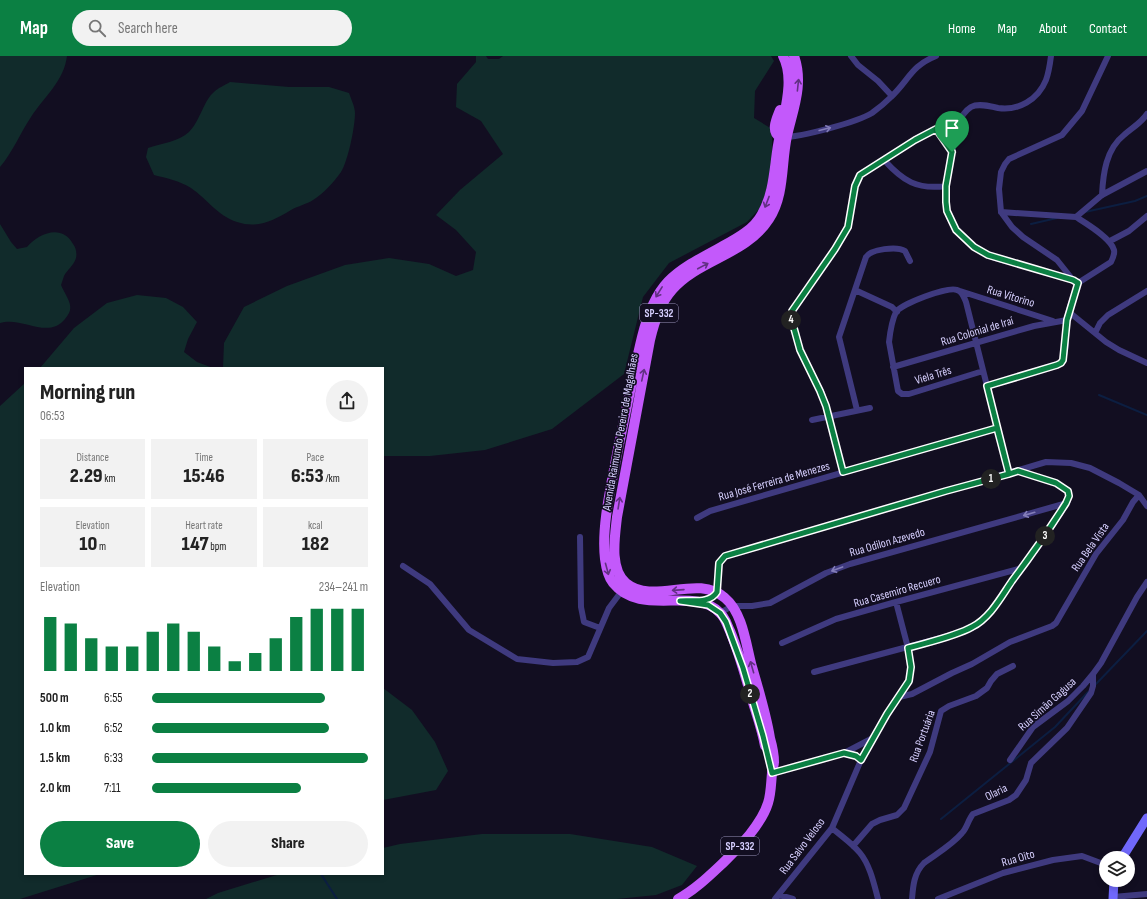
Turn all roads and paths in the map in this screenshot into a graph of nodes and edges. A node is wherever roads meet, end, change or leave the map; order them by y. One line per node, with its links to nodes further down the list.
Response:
1 (783, 56): 9 (main road)
2 (794, 56): 9 (main road, Avenida Raimundo Pereira de Magalhães / SP-332, one-way to 2)
3 (851, 56): 7 (street)
4 (936, 56): 7 (street)
5 (1051, 56): 10 (street)
6 (1108, 56): 15 (street)
7 (892, 96): 9 (street, one-way to 7)
8 (1147, 114): 14 (street)
9 (783, 137): 50 (main road, Avenida Raimundo Pereira de Magalhães / SP-332, one-way to 50); 51 (main road, Avenida Raimundo Pereira de Magalhães / SP-332, one-way to 9)
10 (952, 152): 11 (street); 13 (street)
11 (884, 160): 13 (street); 36 (street)
12 (1147, 171): 14 (street)
13 (946, 186): 20 (street)
14 (1102, 196): 17 (street)
15 (1001, 212): 17 (street); 20 (street)
16 (1147, 216): 18 (street)
17 (1076, 217): 18 (street)
18 (1110, 241): 20 (street)
19 (910, 261): 21 (street)
20 (1075, 282): 25 (street)
21 (855, 290): 24 (street); 35 (street)
22 (960, 291): 24 (street, Rua Vitorino); 27 (street, Rua Vitorino); 29 (street)
23 (1147, 291): 28 (street)
24 (896, 312): 31 (street)
25 (1069, 312): 26 (street); 28 (street)
26 (1067, 320): 27 (street, Rua Colonial de Iraí); 33 (street)
27 (1055, 321): 29 (street, Rua Colonial de Iraí)
28 (1095, 333): 30 (street)
29 (976, 343): 31 (street, Rua Colonial de Iraí); 32 (street)
30 (1145, 361)
31 (893, 368): 32 (street, Viela Três)
32 (983, 371): 33 (street)
33 (987, 386): 38 (street)
34 (870, 408): 35 (street)
35 (857, 410): 36 (street)
36 (830, 416): 37 (street); 40 (street)
37 (812, 420)
38 (997, 428): 40 (street, Rua José Ferreira de Menezes); 41 (street)
39 (1018, 471): 41 (street); 42 (street); 43 (street)
40 (843, 472): 45 (street, Rua José Ferreira de Menezes)
41 (1009, 474): 51 (street)
42 (1139, 495): 44 (street); 62 (street, Rua Bela Vista)
43 (1066, 503): 48 (street); 54 (street, Rua Odilon Azevedo, one-way to 54)
44 (1147, 506)
45 (697, 518)
46 (580, 537): 56 (street)
47 (403, 566): 56 (street)
48 (1022, 568): 53 (street, Rua Casemiro Recuero); 58 (street)
49 (1147, 582): 61 (street, Rua Simão Gagusa)
50 (621, 592): 52 (main road); 56 (street)
51 (717, 592): 52 (main road); 54 (main road, SP-332)
52 (680, 601): 55 (main road)
53 (896, 602): 57 (street, Rua Casemiro Recuero); 58 (street, Rua Salvo Veloso)
54 (732, 606): 55 (street); 67 (main road, SP-332, one-way to 54)
55 (720, 613): 67 (main road, SP-332)
56 (600, 628)
57 (782, 643)
58 (908, 648): 60 (street); 62 (street, Rua Salvo Veloso)
59 (1013, 666): 70 (street, Rua Portuária)
60 (814, 672)
61 (1093, 674): 66 (street, Rua Simão Gagusa); 80 (street, Olaria)
62 (899, 697): 63 (street, Rua Salvo Veloso)
63 (873, 738): 64 (street); 65 (street, Rua Salvo Veloso)
64 (844, 753): 65 (street); 67 (street)
65 (861, 760): 69 (street, Rua Salvo Veloso)
66 (1010, 760)
67 (772, 773): 77 (main road, SP-332)
68 (1147, 818): 71 (main road)
69 (832, 828): 70 (street); 75 (street, Rua Salvo Veloso)
70 (853, 846): 79 (street)
71 (1126, 851)
72 (1099, 862): 81 (street, Rua Oito)
73 (1114, 887): 76 (main road)
74 (1147, 894): 76 (street)
75 (777, 897): 78 (street)
76 (1113, 898)
77 (678, 899)
78 (793, 899)
79 (878, 899)
80 (912, 899)
81 (938, 899)

